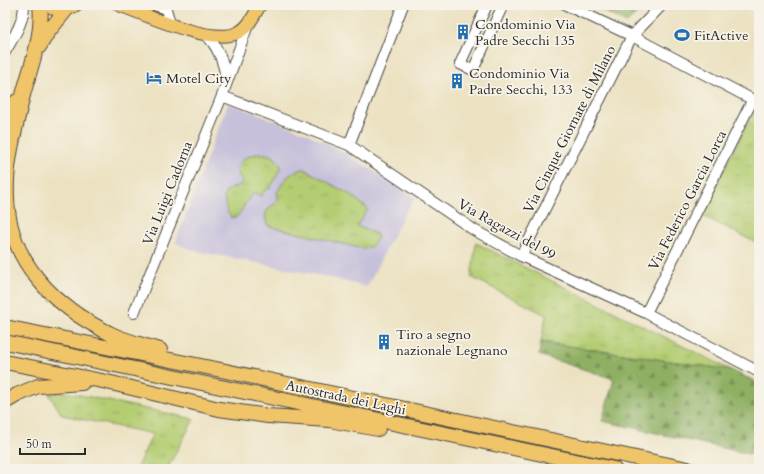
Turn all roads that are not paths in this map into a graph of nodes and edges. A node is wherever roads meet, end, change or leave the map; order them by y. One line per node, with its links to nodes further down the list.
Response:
1 (24, 5): 17 (street)
2 (40, 5): 18 (highway)
3 (47, 5): 12 (main road)
4 (119, 5): 13 (main road)
5 (154, 5): 13 (street)
6 (260, 5): 14 (main road, Via Luigi Cadorna)
7 (402, 5): 25 (street)
8 (487, 5): 9 (street)
9 (503, 5)
10 (566, 5): 16 (street)
11 (662, 5): 16 (street, Via Cinque Giornate di Milano)
12 (71, 7): 18 (highway)
13 (170, 23): 15 (main road)
14 (248, 25): 15 (main road); 19 (street, Via Luigi Cadorna)
15 (205, 34): 19 (street)
16 (632, 36): 22 (street); 26 (street, Via Cinque Giornate di Milano)
17 (5, 52)
18 (35, 54): 20 (highway)
19 (227, 84): 21 (street, Via Luigi Cadorna)
20 (25, 86): 23 (highway); 24 (highway); 32 (highway)
21 (222, 96): 25 (street, Via Ragazzi del 99); 27 (street, Via Luigi Cadorna)
22 (756, 101): 28 (street, Via Federico Garcia Lorca)
23 (5, 122)
24 (5, 138)
25 (349, 145): 26 (street, Via Ragazzi del 99)
26 (521, 256): 28 (street, Via Ragazzi del 99)
27 (134, 313)
28 (646, 313): 33 (street, Via Ragazzi del 99)
29 (5, 327): 32 (highway, Autostrada dei Laghi)
30 (5, 342): 36 (highway, Autostrada dei Laghi)
31 (5, 362): 34 (highway)
32 (216, 369): 38 (highway, Autostrada dei Laghi)
33 (759, 372)
34 (169, 397): 35 (highway); 36 (highway)
35 (5, 402)
36 (485, 442): 37 (highway, Autostrada dei Laghi)
37 (614, 469)
38 (688, 469)

